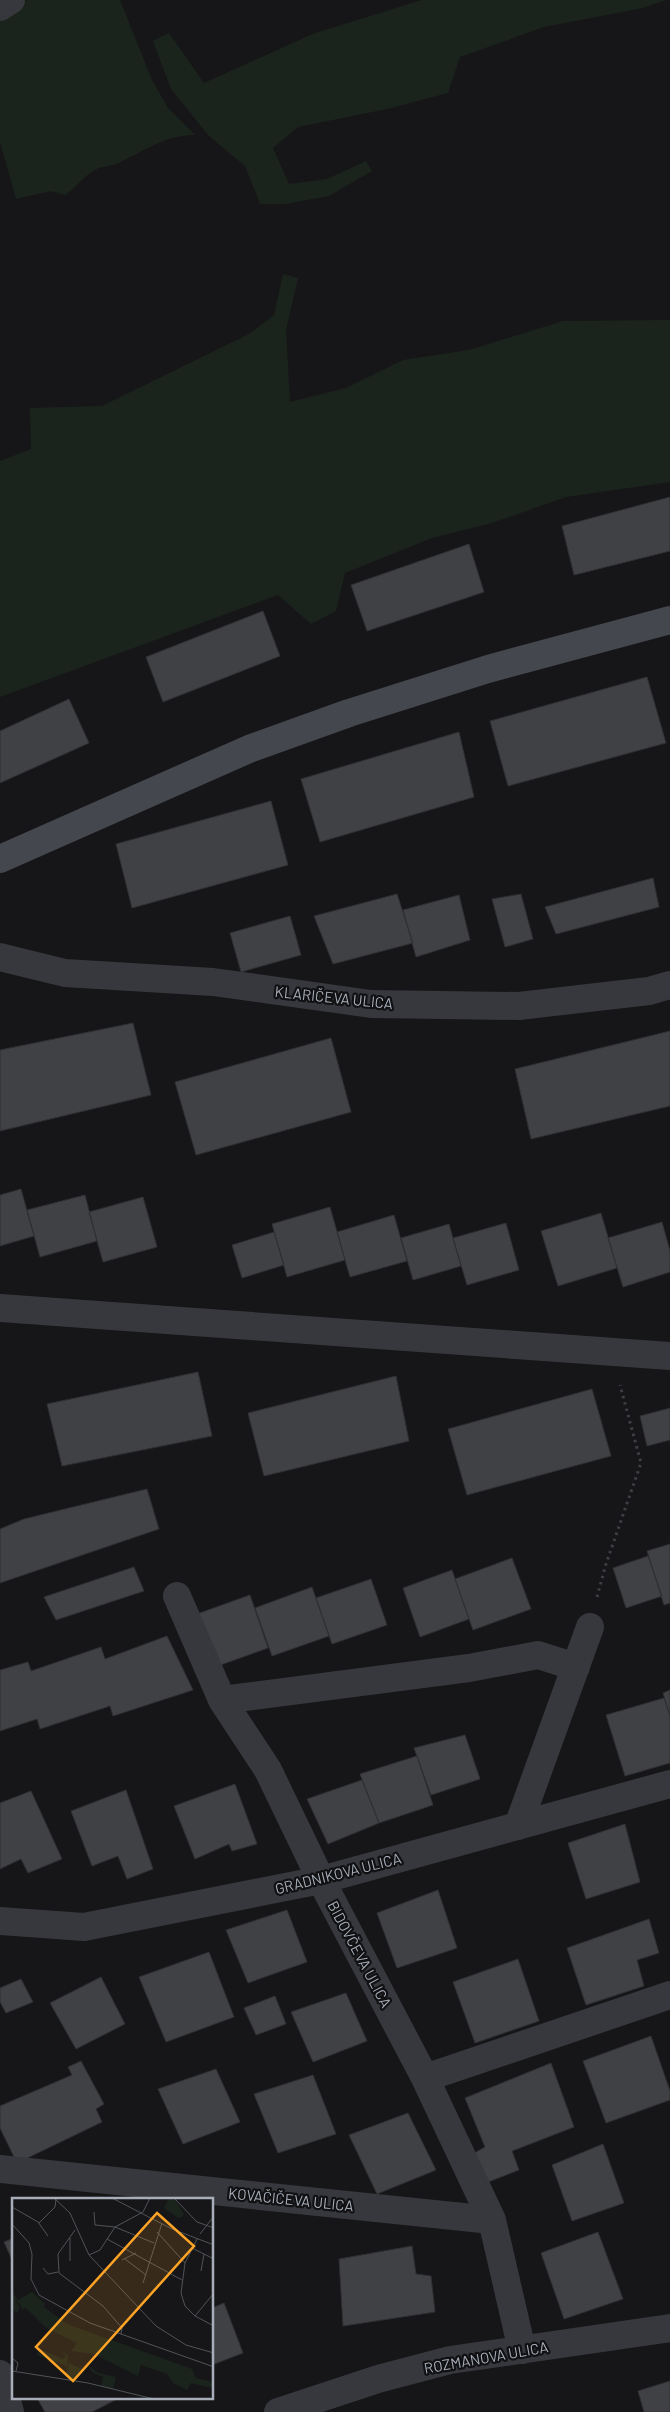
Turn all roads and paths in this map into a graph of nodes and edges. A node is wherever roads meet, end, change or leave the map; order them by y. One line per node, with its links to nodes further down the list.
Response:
1 (11, 0): 2 (street)
2 (0, 7)
3 (670, 620): 4 (street)
4 (0, 859)
5 (0, 957): 6 (street, KLARIČEVA ULICA)
6 (670, 985)
7 (0, 1308): 8 (street)
8 (611, 1351): 9 (street); 11 (path)
9 (670, 1356)
10 (178, 1596): 13 (street, BIDOVČEVA ULICA)
11 (590, 1627): 12 (street)
12 (576, 1667): 13 (street); 15 (street)
13 (222, 1700): 16 (street, BIDOVČEVA ULICA)
14 (670, 1784): 15 (street, GRADNIKOVA ULICA)
15 (518, 1826): 16 (street, GRADNIKOVA ULICA)
16 (321, 1880): 17 (street, GRADNIKOVA ULICA); 19 (street, BIDOVČEVA ULICA)
17 (0, 1921)
18 (670, 1994): 19 (street)
19 (424, 2078): 21 (street, BIDOVČEVA ULICA)
20 (0, 2169): 21 (street, KOVAČIČEVA ULICA)
21 (492, 2220): 23 (street, BIDOVČEVA ULICA)
22 (670, 2328): 23 (street, ROZMANOVA ULICA)
23 (522, 2350): 26 (street, ROZMANOVA ULICA)
24 (0, 2376): 25 (street)
25 (10, 2412)
26 (278, 2412)

